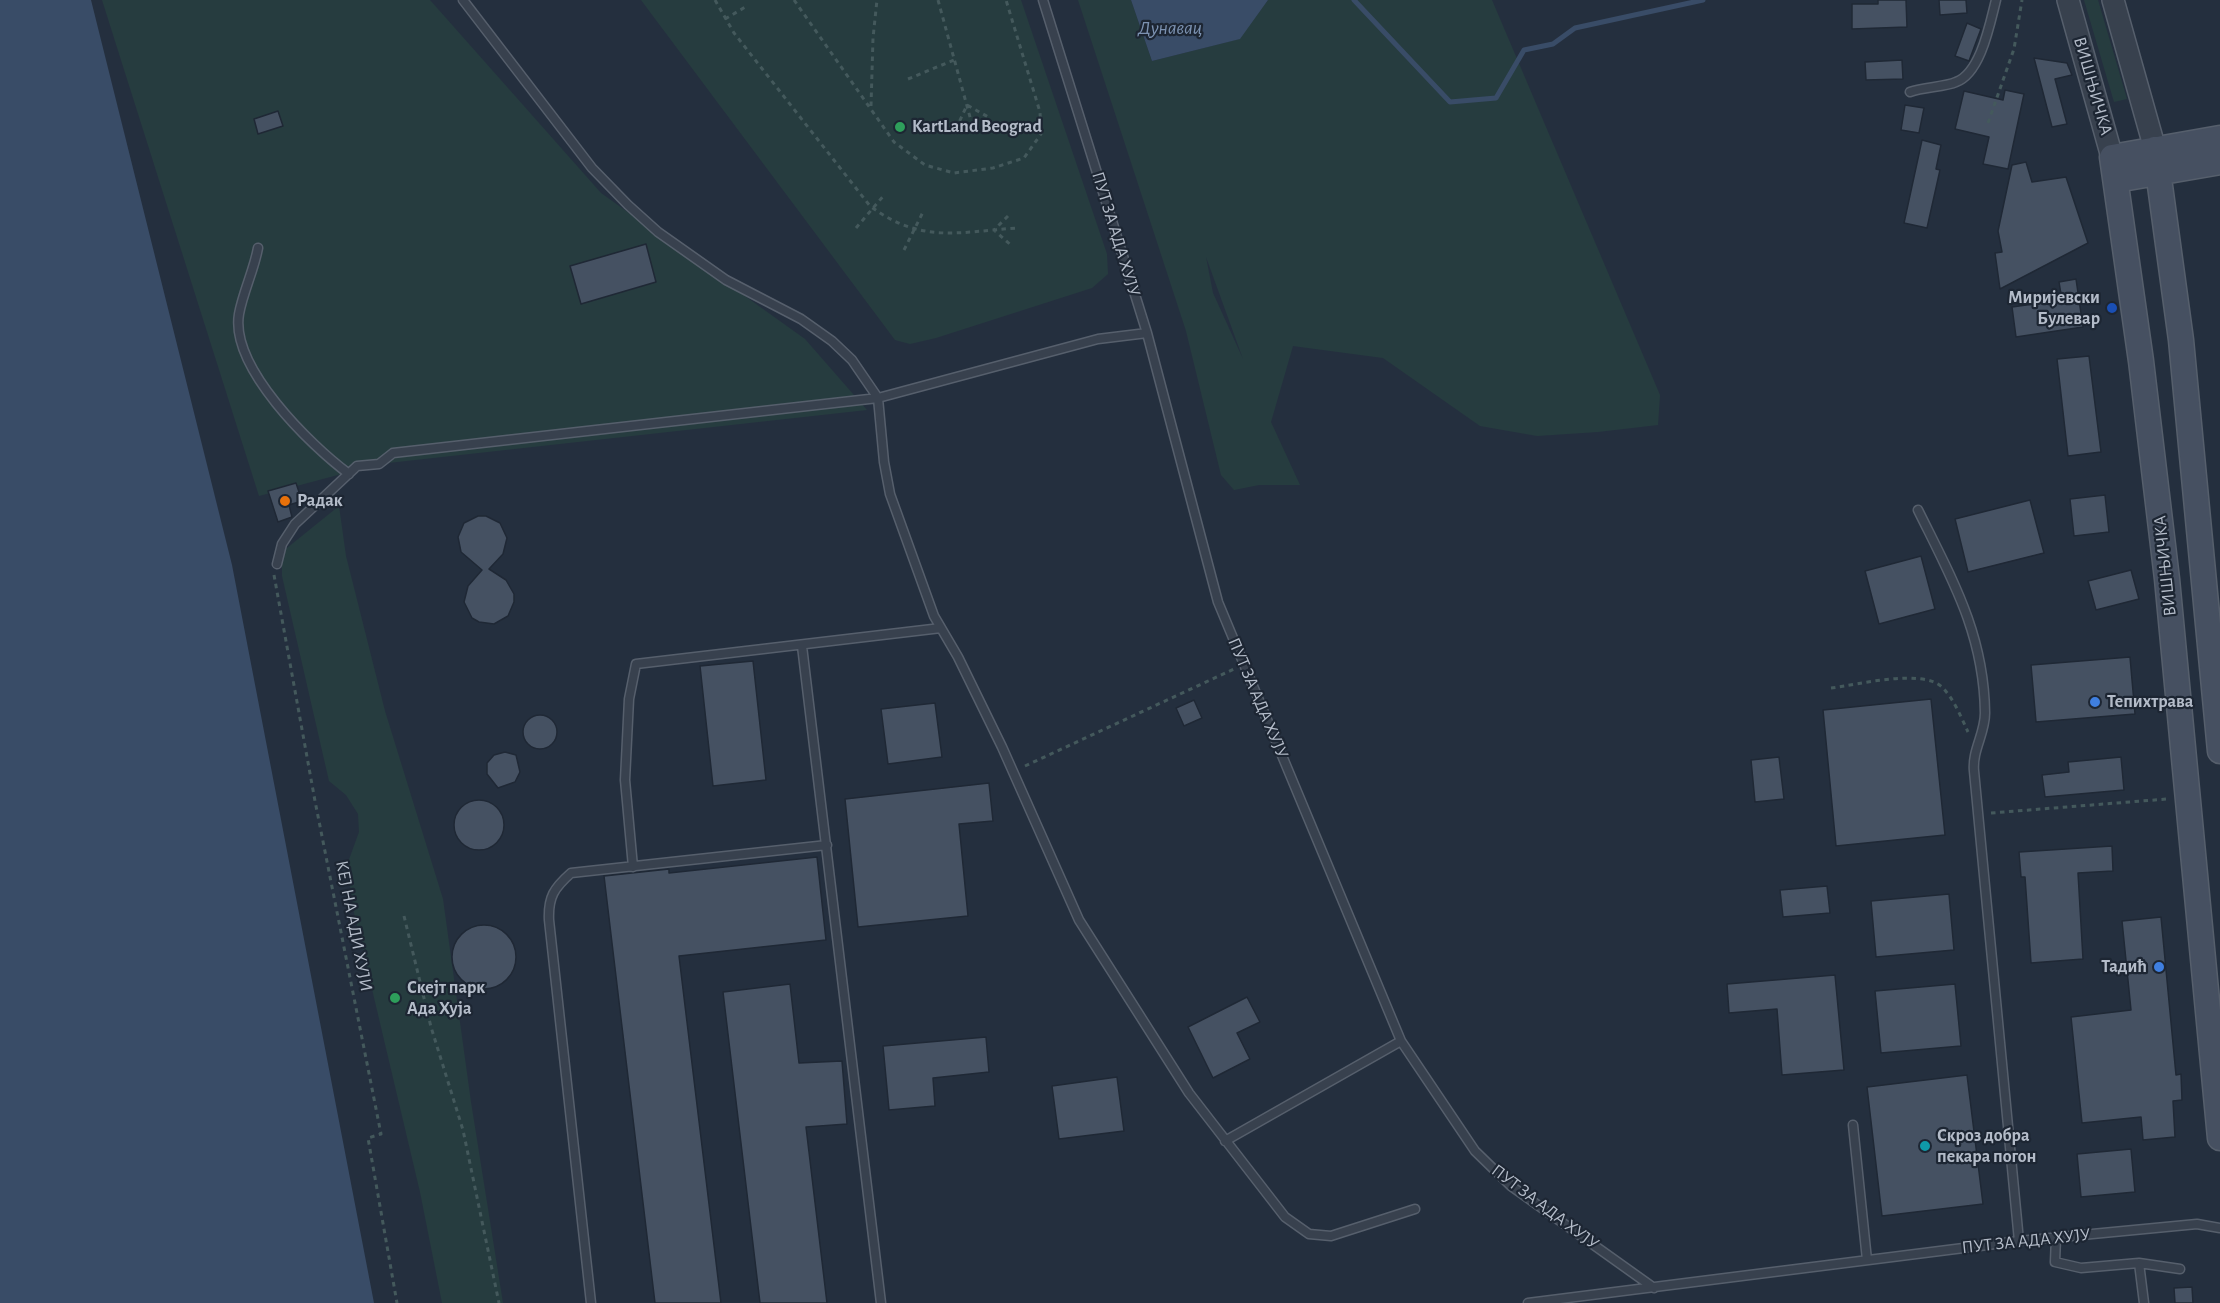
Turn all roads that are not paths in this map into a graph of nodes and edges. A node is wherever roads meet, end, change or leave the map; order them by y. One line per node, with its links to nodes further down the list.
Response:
1 (463, 0): 14 (lane)
2 (1044, 0): 13 (lane, ПУТ ЗА АДА ХУЈУ)
3 (1996, 0): 6 (lane)
4 (2068, 0): 10 (street, ВИШЊИЧКА)
5 (2113, 0): 8 (street, ВИШЊИЧКА)
6 (1910, 92)
7 (2220, 138): 8 (main road)
8 (2156, 149): 10 (main road); 11 (main road, ВИШЊИЧКА)
9 (2220, 162): 11 (main road)
10 (2114, 168): 11 (main road); 25 (main road, ВИШЊИЧКА)
11 (2160, 173): 20 (main road, ВИШЊИЧКА)
12 (258, 248): 15 (lane)
13 (1147, 333): 14 (lane); 23 (lane, ПУТ ЗА АДА ХУЈУ)
14 (878, 398): 15 (lane); 18 (lane)
15 (348, 474): 17 (lane)
16 (1918, 510): 30 (lane)
17 (277, 564)
18 (941, 628): 19 (lane); 26 (lane)
19 (802, 646): 21 (lane); 22 (lane)
20 (2220, 752)
21 (827, 845): 22 (lane); 36 (lane)
22 (633, 867): 35 (lane)
23 (1401, 1041): 26 (lane); 34 (lane, ПУТ ЗА АДА ХУЈУ)
24 (1853, 1125): 31 (lane)
25 (2220, 1138)
26 (1225, 1141): 27 (lane)
27 (1415, 1209)
28 (2220, 1228): 29 (lane, ПУТ ЗА АДА ХУЈУ)
29 (2056, 1237): 30 (lane, ПУТ ЗА АДА ХУЈУ); 32 (lane)
30 (2019, 1241): 31 (lane, ПУТ ЗА АДА ХУЈУ)
31 (1867, 1260): 34 (lane, ПУТ ЗА АДА ХУЈУ)
32 (2139, 1263): 33 (lane); 38 (lane)
33 (2181, 1269)
34 (1654, 1288): 37 (lane, ПУТ ЗА АДА ХУЈУ)
35 (591, 1303)
36 (881, 1303)
37 (1528, 1303)
38 (2144, 1303)

